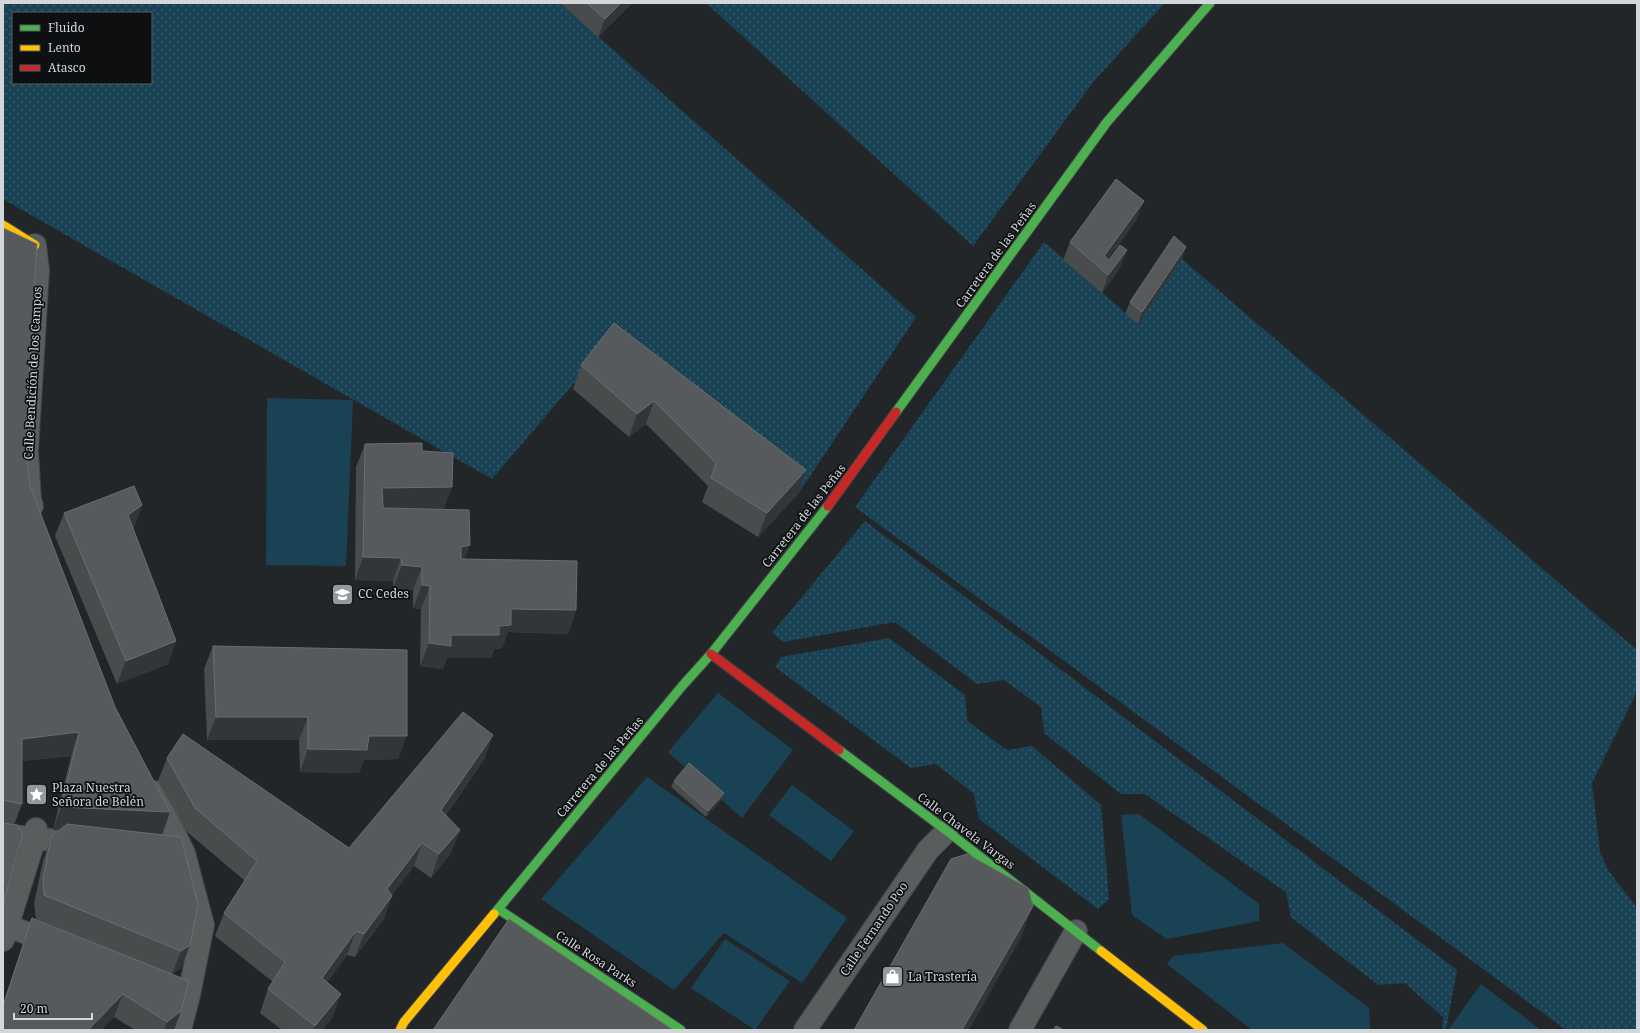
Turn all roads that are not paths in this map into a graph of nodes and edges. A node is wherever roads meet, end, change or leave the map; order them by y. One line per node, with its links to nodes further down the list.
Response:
1 (1210, 3): 5 (main road, Carretera de las Peñas)
2 (3, 225): 3 (main road, Calle Bendición de los Campos)
3 (35, 245): 4 (street, Calle Bendición de los Campos)
4 (41, 527)
5 (711, 654): 7 (main road, Calle Chavela Vargas); 13 (main road, Carretera de las Peñas)
6 (144, 772): 12 (street)
7 (947, 830): 14 (main road, Calle Chavela Vargas); 22 (street, Calle Fernando Poo)
8 (35, 834): 9 (street); 10 (street); 15 (street)
9 (3, 835)
10 (98, 844)
11 (161, 851): 12 (street)
12 (184, 853): 18 (street)
13 (498, 909): 20 (main road, Carretera de las Peñas); 21 (main road, Calle Rosa Parks)
14 (1076, 931): 23 (street); 24 (main road, Calle Chavela Vargas)
15 (5, 934): 16 (street)
16 (73, 951)
17 (167, 987): 18 (street)
18 (189, 995): 19 (street)
19 (180, 1030)
20 (400, 1030)
21 (681, 1030)
22 (805, 1030)
23 (1020, 1030)
24 (1203, 1030)

